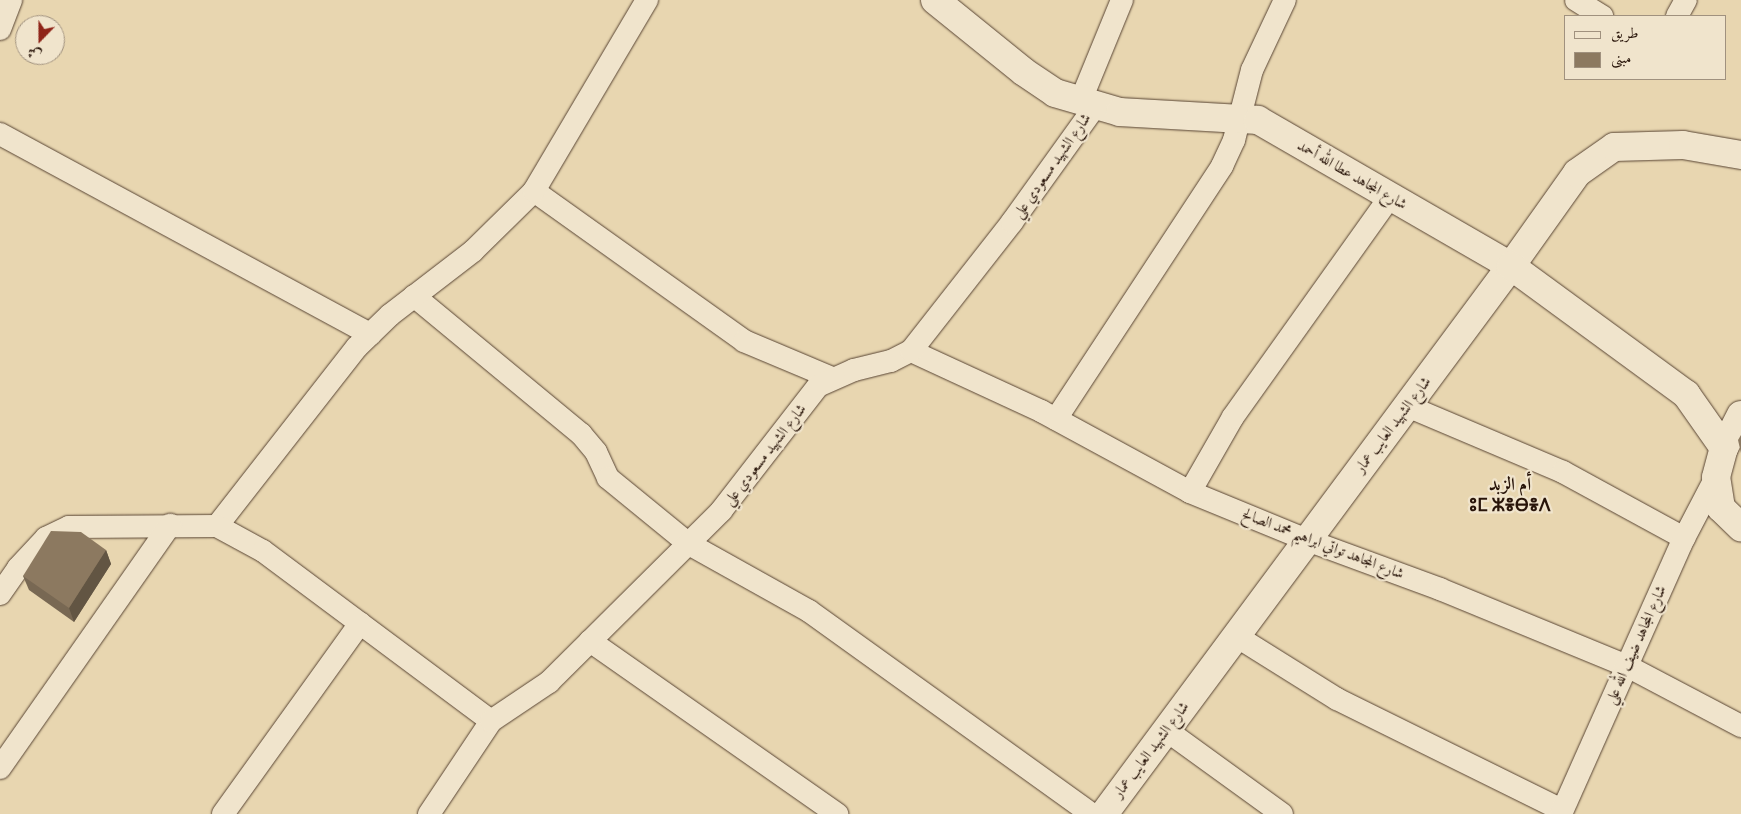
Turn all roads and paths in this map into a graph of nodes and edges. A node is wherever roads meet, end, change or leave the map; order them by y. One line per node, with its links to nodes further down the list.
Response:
1 (11, 0): 10 (street)
2 (647, 0): 15 (street)
3 (935, 0): 11 (street, شارع المجاهد عطا الله أحمد)
4 (1122, 0): 11 (street, شارع الشهيد مسعودي علي)
5 (1285, 0): 12 (street)
6 (1576, 0): 8 (street)
7 (1686, 0): 9 (street)
8 (1600, 15)
9 (1677, 15)
10 (0, 28)
11 (1088, 102): 12 (street, شارع المجاهد عطا الله أحمد); 20 (street, شارع الشهيد مسعودي علي)
12 (1240, 119): 16 (street, شارع المجاهد عطا الله أحمد); 24 (street)
13 (0, 134): 19 (street)
14 (1741, 155): 17 (street, شارع الشهيد العايب عمار)
15 (534, 191): 18 (street); 21 (street)
16 (1390, 197): 17 (street, شارع المجاهد عطا الله أحمد); 27 (street)
17 (1511, 266): 22 (street, شارع الشهيد العايب عمار); 25 (street, شارع المجاهد عطا الله أحمد)
18 (414, 296): 19 (street); 33 (street)
19 (370, 334): 29 (street)
20 (911, 351): 21 (street, شارع الشهيد مسعودي علي); 24 (street, شارع المجاهد تواتي ابراهيم محمد الصالح)
21 (832, 378): 33 (street, شارع الشهيد مسعودي علي)
22 (1407, 406): 31 (street); 32 (street, شارع الشهيد العايب عمار)
23 (1741, 416): 25 (street)
24 (1056, 420): 27 (street, شارع المجاهد تواتي ابراهيم محمد الصالح)
25 (1724, 448): 26 (street)
26 (1716, 477): 30 (street); 31 (street, شارع المجاهد ضيف الله علي)
27 (1190, 492): 32 (street, شارع المجاهد تواتي ابراهيم محمد الصالح)
28 (170, 526): 29 (street); 34 (street); 42 (street)
29 (217, 526): 35 (street)
30 (1741, 527)
31 (1684, 538): 38 (street, شارع المجاهد ضيف الله علي)
32 (1307, 540): 36 (street, شارع الشهيد العايب عمار); 38 (street, شارع المجاهد تواتي ابراهيم محمد الصالح)
33 (688, 544): 37 (street, شارع الشهيد مسعودي علي); 47 (street)
34 (0, 594)
35 (360, 623): 39 (street); 44 (street)
36 (1236, 636): 41 (street, شارع الشهيد العايب عمار); 43 (street)
37 (590, 641): 39 (street, شارع الشهيد مسعودي علي); 46 (street)
38 (1627, 666): 40 (street, شارع المجاهد تواتي ابراهيم محمد الصالح); 43 (street, شارع المجاهد ضيف الله علي)
39 (491, 721): 45 (street, شارع الشهيد مسعودي علي)
40 (1741, 726)
41 (1166, 730): 48 (street, شارع الشهيد العايب عمار); 49 (street)
42 (0, 768)
43 (1562, 812)
44 (223, 814)
45 (428, 814)
46 (837, 814)
47 (1092, 814)
48 (1104, 814)
49 (1282, 814)

